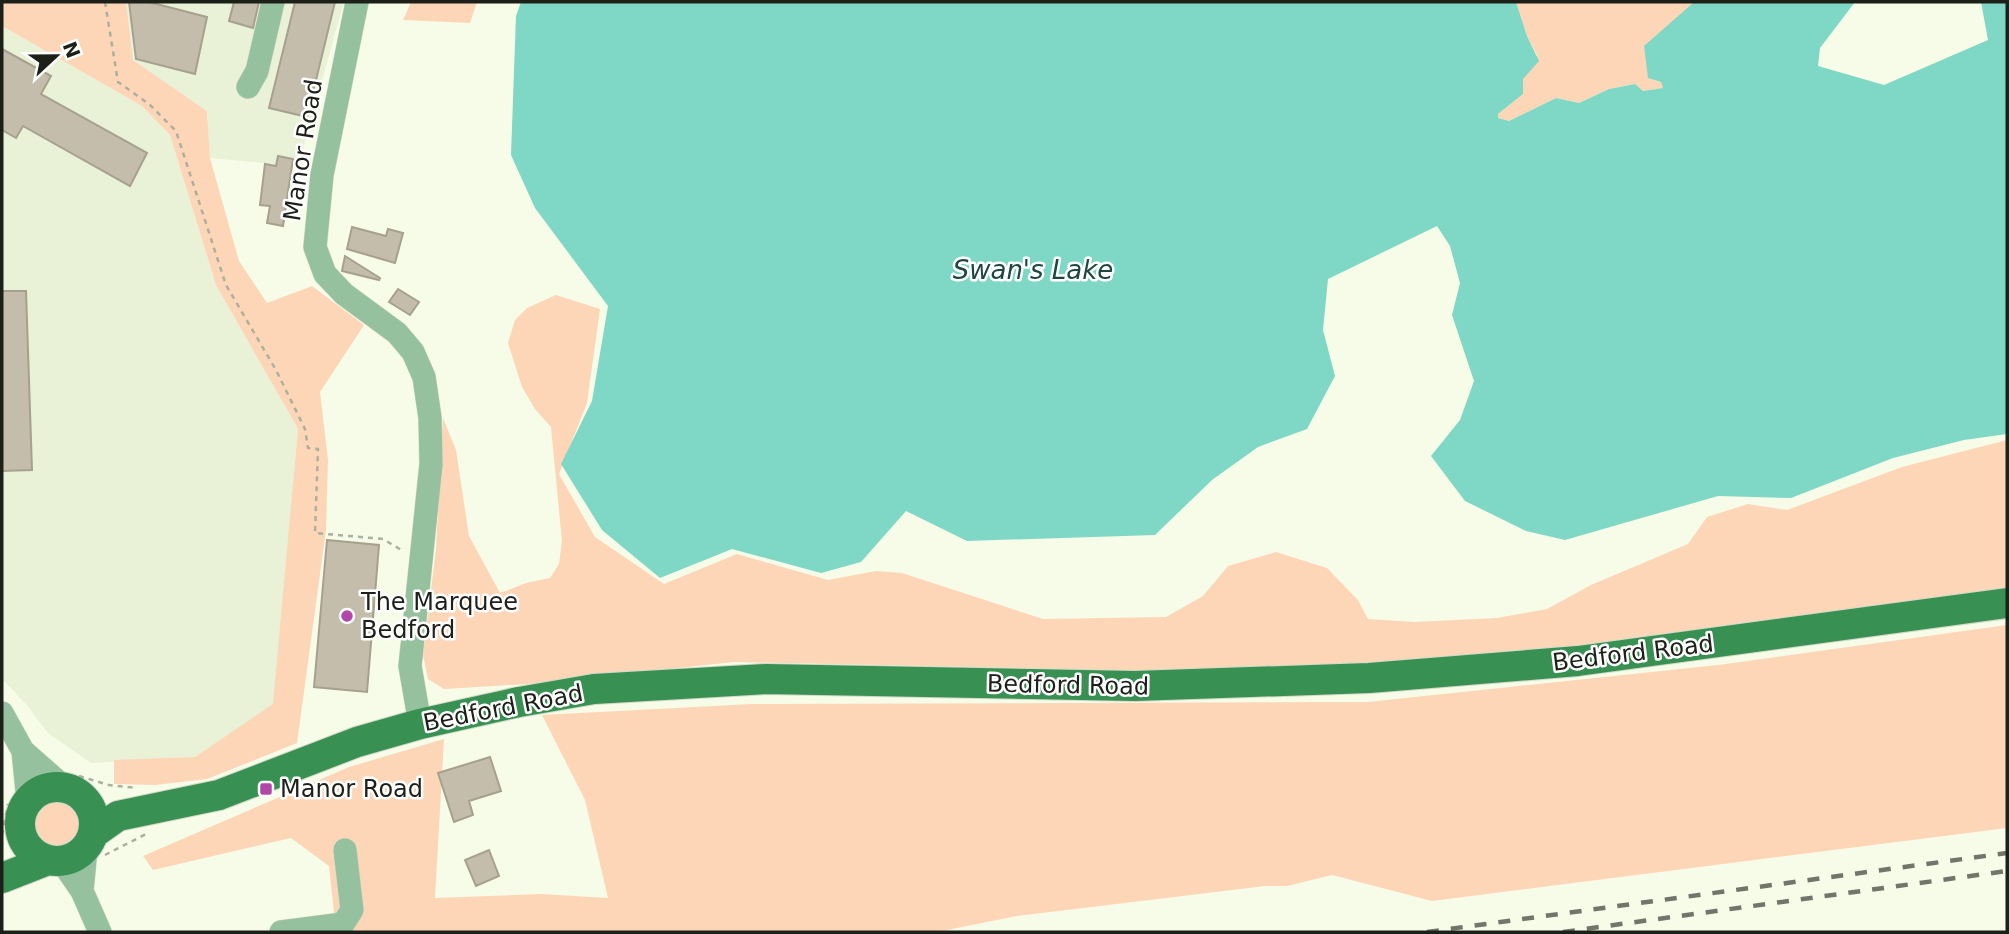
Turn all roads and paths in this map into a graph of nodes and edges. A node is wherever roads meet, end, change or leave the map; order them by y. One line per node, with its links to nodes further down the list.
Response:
1 (105, 2): 5 (path)
2 (273, 2): 4 (street)
3 (357, 2): 8 (street, Manor Road)
4 (248, 87)
5 (405, 552)
6 (2007, 603): 8 (main road, Bedford Road)
7 (2, 713): 9 (street)
8 (420, 724): 12 (main road, Bedford Road)
9 (23, 751): 10 (street); 11 (street)
10 (75, 786): 11 (main road); 12 (main road, Bedford Road); 12 (path); 15 (main road)
11 (18, 799): 13 (path); 13 (main road)
12 (145, 799): 15 (main road, Bedford Road)
13 (11, 833): 15 (main road); 16 (main road)
14 (345, 850): 19 (street)
15 (72, 851): 17 (main road, Bedford Road); 18 (street)
16 (2, 862)
17 (2, 878)
18 (100, 932)
19 (281, 932)

